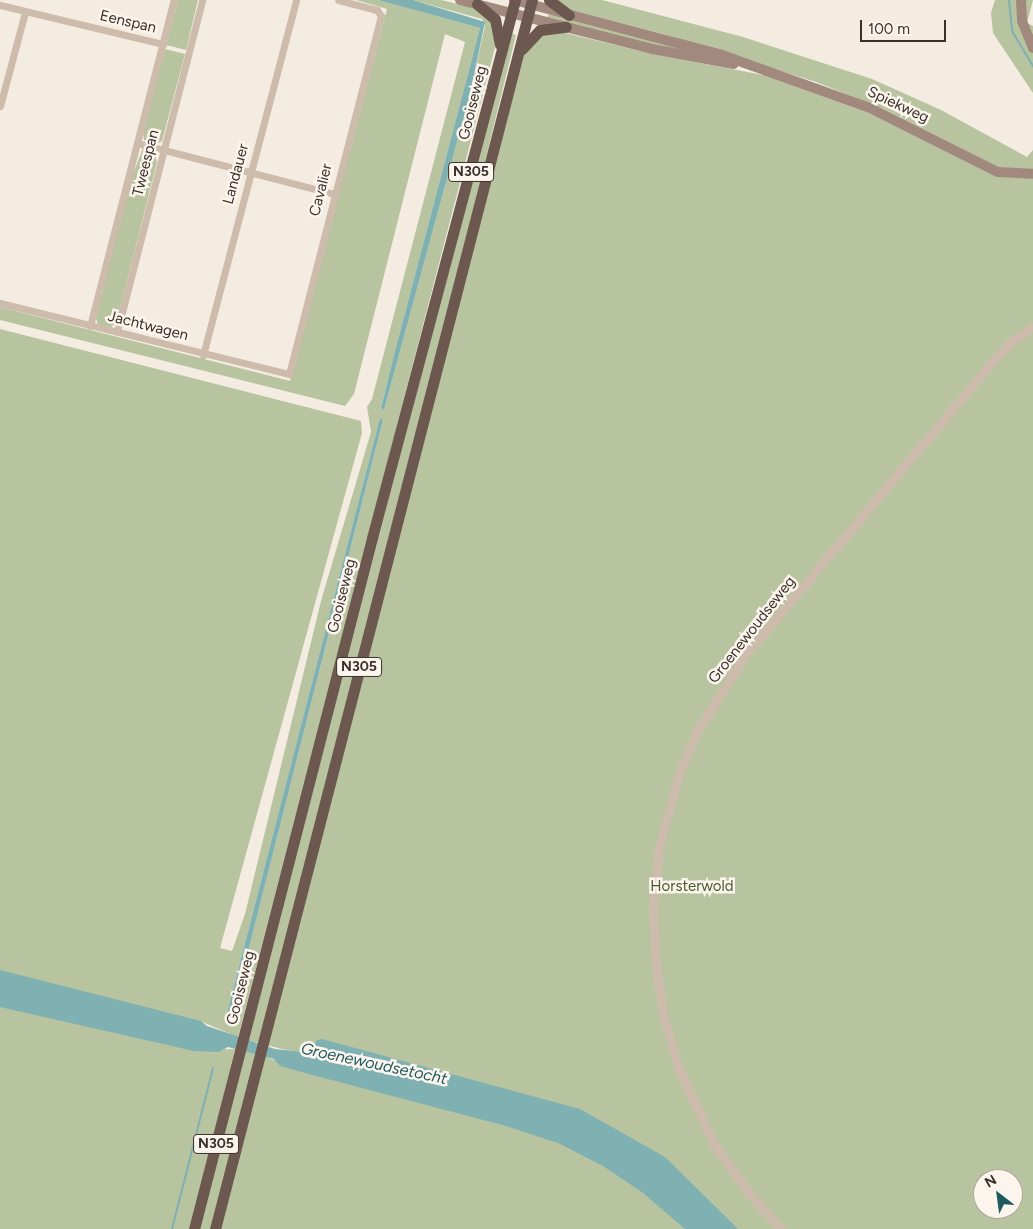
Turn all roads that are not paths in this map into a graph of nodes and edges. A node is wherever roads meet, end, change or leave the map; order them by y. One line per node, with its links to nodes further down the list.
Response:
1 (174, 0): 17 (street, Tweespan)
2 (202, 0): 24 (street, Tweespan)
3 (296, 0): 25 (street, Landauer)
4 (338, 0): 27 (street, Cavalier)
5 (460, 0): 10 (main road, Spiekweg)
6 (515, 0): 9 (main road, Spiekweg); 13 (highway, Gooiseweg / N305)
7 (549, 0): 14 (highway)
8 (1021, 0): 18 (main road)
9 (531, 3): 14 (main road, Spiekweg); 15 (highway, Gooiseweg / N305)
10 (477, 4): 13 (main road, Spiekweg); 19 (highway)
11 (0, 5): 12 (street, Eenspan)
12 (25, 12): 17 (street, Eenspan); 22 (street)
13 (512, 12): 15 (main road, Spiekweg); 19 (highway, Gooiseweg / N305)
14 (570, 15): 21 (main road, Spiekweg)
15 (527, 17): 16 (main road, Spiekweg); 20 (highway, Gooiseweg / N305)
16 (566, 27): 20 (highway); 21 (main road, Spiekweg)
17 (163, 44): 23 (street, Tweespan)
18 (1033, 48)
19 (501, 54): 34 (highway, Gooiseweg / N305)
20 (517, 57): 35 (highway, Gooiseweg / N305)
21 (747, 66): 26 (main road, Spiekweg)
22 (0, 106)
23 (137, 143): 24 (street); 29 (street, Tweespan)
24 (163, 150): 25 (street); 31 (street, Tweespan)
25 (250, 171): 27 (street); 32 (street, Landauer)
26 (1033, 174)
27 (334, 194): 33 (street, Cavalier)
28 (0, 303): 29 (street, Jachtwagen)
29 (90, 326): 31 (street, Jachtwagen)
30 (1033, 327): 36 (street, Groenewoudseweg)
31 (117, 332): 32 (street, Jachtwagen)
32 (203, 354): 33 (street, Jachtwagen)
33 (289, 374)
34 (194, 1229)
35 (215, 1229)
36 (781, 1229)

